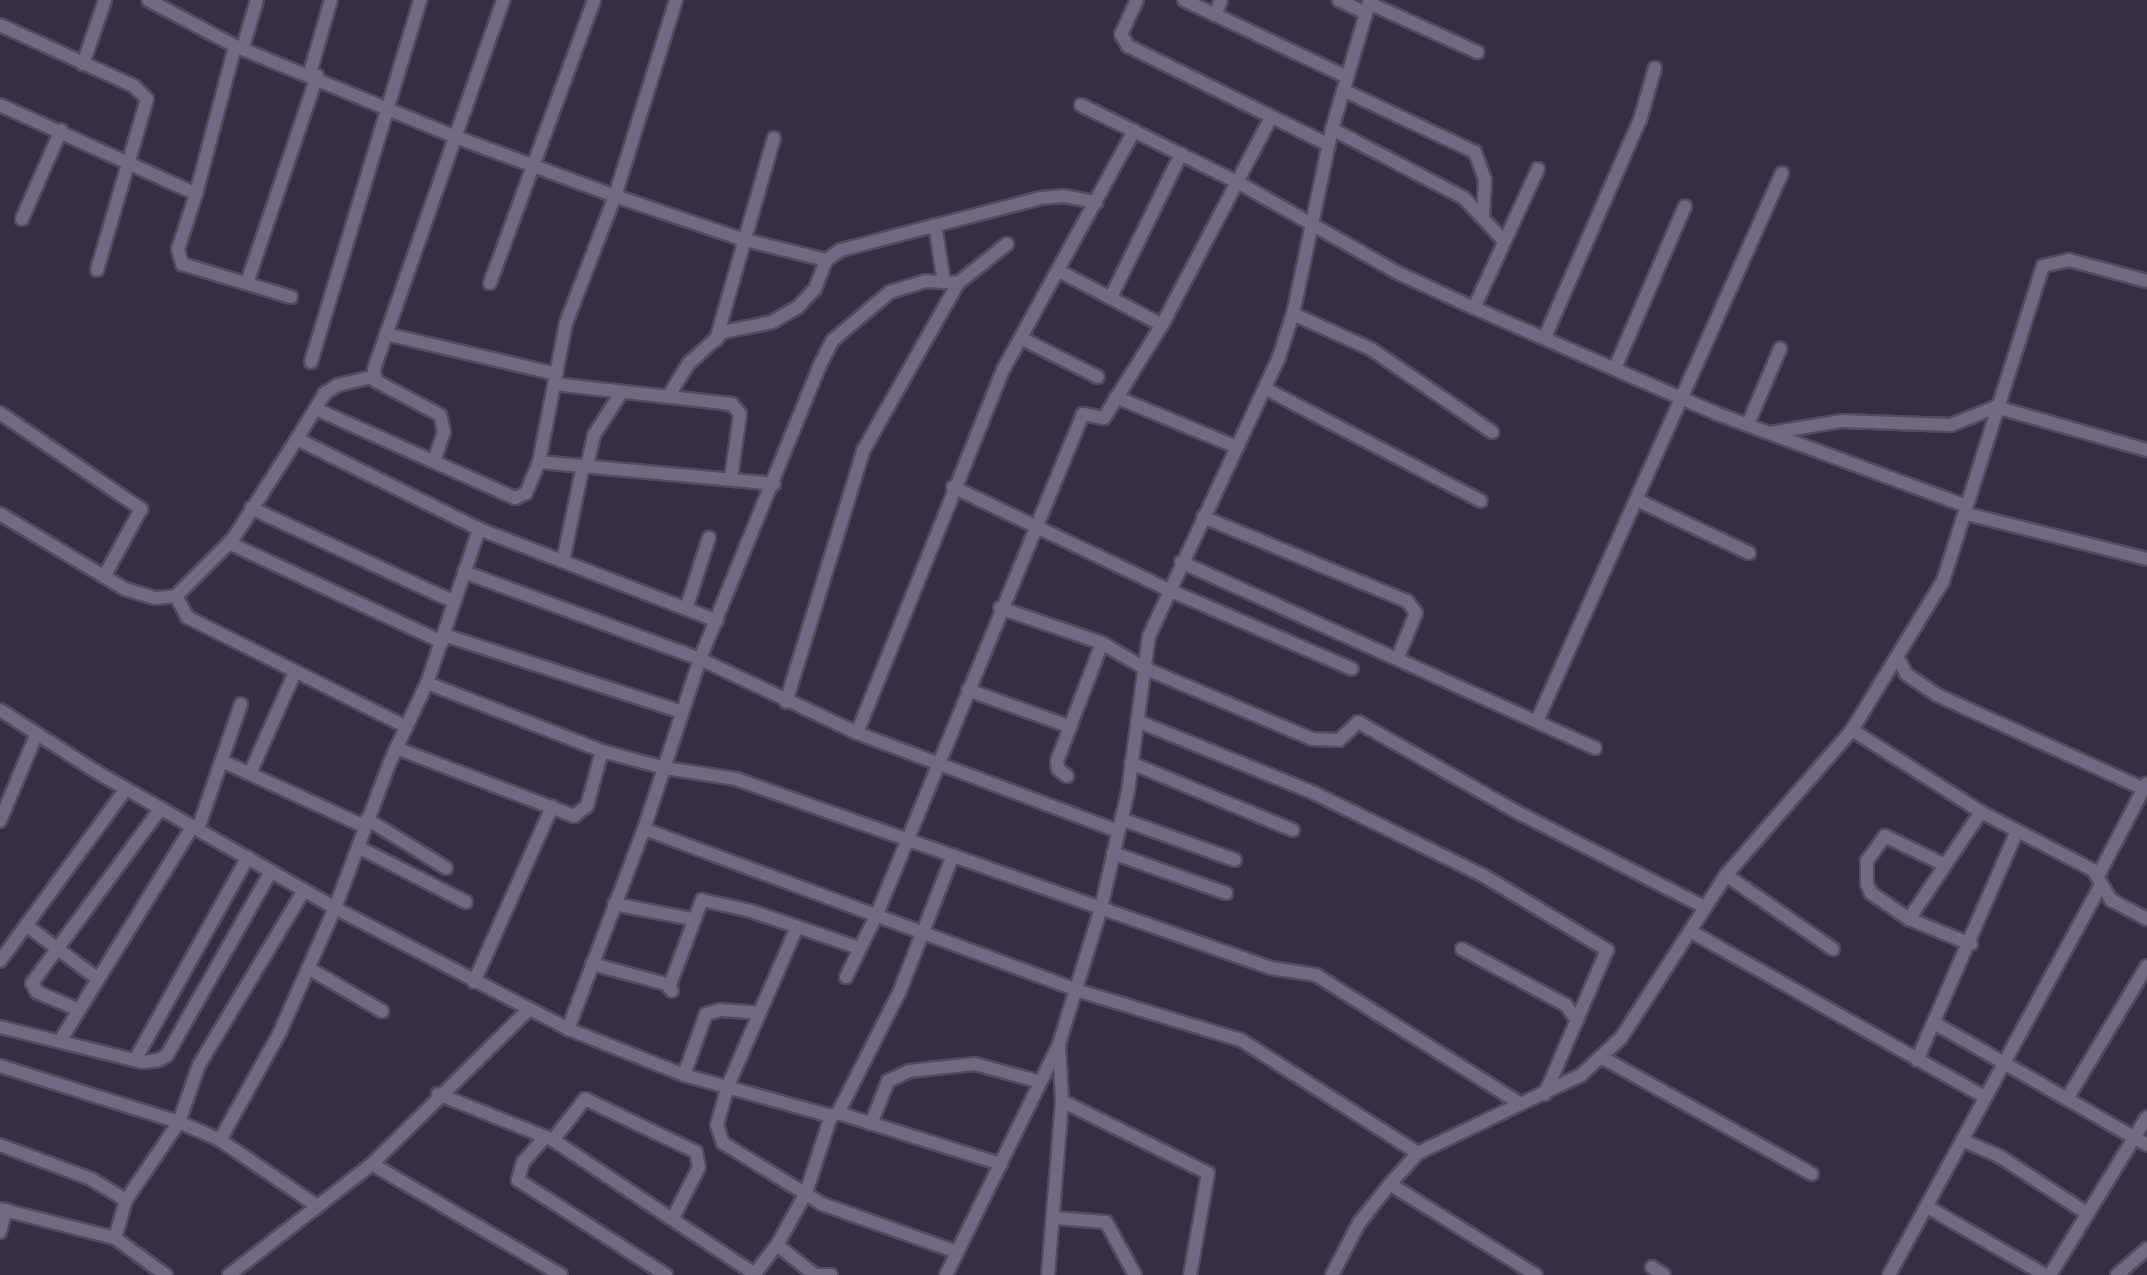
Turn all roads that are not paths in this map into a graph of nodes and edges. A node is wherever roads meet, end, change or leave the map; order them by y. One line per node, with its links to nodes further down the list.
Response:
1 (106, 0): 19 (street)
2 (148, 0): 13 (street)
3 (257, 0): 17 (street)
4 (331, 0): 21 (street)
5 (419, 0): 25 (street)
6 (503, 0): 30 (street)
7 (594, 0): 35 (street)
8 (676, 0): 40 (street)
9 (1137, 0): 26 (street)
10 (1184, 0): 15 (street)
11 (1221, 0): 15 (street)
12 (1339, 0): 14 (street)
13 (171, 5): 17 (street)
14 (1368, 5): 18 (street); 22 (street)
15 (1215, 15): 22 (street)
16 (0, 25): 19 (street)
17 (239, 46): 21 (street); 39 (street)
18 (1477, 52)
19 (83, 64): 34 (street)
20 (1655, 68): 63 (street)
21 (313, 76): 25 (street); 55 (street)
22 (1345, 84): 27 (street); 43 (street)
23 (0, 105): 28 (street)
24 (1081, 105): 29 (street)
25 (384, 107): 30 (street); 67 (street)
26 (1271, 117): 32 (street); 38 (street)
27 (1332, 129): 32 (street); 43 (street)
28 (61, 130): 34 (street); 44 (street)
29 (1134, 131): 33 (street); 41 (street)
30 (453, 136): 35 (street); 62 (street)
31 (774, 138): 47 (street)
32 (1329, 145): 46 (street)
33 (1181, 154): 38 (street); 57 (street)
34 (129, 162): 39 (street); 51 (street)
35 (531, 164): 40 (street); 56 (street)
36 (1538, 169): 48 (street)
37 (1782, 173): 76 (street)
38 (1239, 183): 46 (street); 61 (street)
39 (196, 194): 55 (street)
40 (615, 196): 47 (street); 71 (street)
41 (1096, 202): 45 (street); 52 (street)
42 (1685, 206): 68 (street)
43 (1483, 216): 48 (street)
44 (22, 219)
45 (935, 225): 50 (street); 54 (street)
46 (1313, 225): 59 (street); 60 (street)
47 (741, 239): 50 (street); 65 (street)
48 (1504, 242): 59 (street)
49 (1007, 244): 54 (street)
50 (826, 260): 65 (street)
51 (97, 270)
52 (1059, 271): 57 (street); 64 (street)
53 (2147, 281): 77 (street)
54 (951, 282): 90 (street); 124 (street)
55 (247, 283): 58 (street)
56 (490, 283)
57 (1112, 295): 61 (street)
58 (291, 297)
59 (1474, 308): 63 (street)
60 (1293, 314): 72 (street); 81 (street)
61 (1162, 325): 75 (street)
62 (386, 334): 69 (street); 71 (street)
63 (1545, 337): 68 (street)
64 (1021, 338): 70 (street); 91 (street)
65 (716, 340): 74 (street)
66 (1780, 348): 80 (street)
67 (311, 362)
68 (1615, 368): 76 (street)
69 (374, 377): 78 (street); 86 (street)
70 (1098, 377)
71 (555, 379): 73 (street); 87 (street)
72 (1266, 389): 84 (street); 92 (street)
73 (621, 393): 74 (street); 88 (street)
74 (668, 395): 89 (street)
75 (1116, 397): 84 (street); 98 (street)
76 (1683, 400): 80 (street); 93 (street)
77 (1996, 407): 82 (street); 85 (street); 95 (street)
78 (316, 408): 83 (street); 86 (street)
79 (0, 413): 107 (street)
80 (1748, 424): 82 (street)
81 (1492, 432)
82 (1767, 433): 95 (street)
83 (297, 439): 94 (street); 99 (street)
84 (1237, 447): 97 (street)
85 (2147, 450)
86 (434, 461): 87 (street)
87 (539, 463): 88 (street)
88 (585, 466): 89 (street); 104 (street)
89 (731, 478): 90 (street)
90 (774, 484): 113 (street)
91 (953, 487): 98 (street); 134 (street)
92 (1481, 500)
93 (1637, 500): 102 (street); 129 (street)
94 (251, 508): 101 (street); 110 (street)
95 (1966, 510): 103 (street); 117 (street)
96 (0, 514): 107 (street)
97 (1203, 517): 105 (street); 116 (street)
98 (1035, 524): 108 (street); 111 (street)
99 (479, 529): 104 (street); 106 (street)
100 (709, 538): 112 (street)
101 (229, 543): 109 (street); 114 (street)
102 (1749, 553)
103 (2147, 559)
104 (563, 561): 112 (street)
105 (1181, 562): 108 (street); 116 (street)
106 (464, 572): 110 (street); 118 (street)
107 (104, 577): 109 (street)
108 (1170, 590): 119 (street); 120 (street)
109 (176, 596): 121 (street)
110 (454, 602): 114 (street)
111 (1000, 608): 115 (street); 123 (street)
112 (686, 609): 113 (street)
113 (717, 621): 118 (street)
114 (443, 639): 122 (street); 127 (street)
115 (1102, 643): 119 (street); 131 (street)
116 (1398, 657): 129 (street)
117 (1898, 658): 132 (street); 144 (street)
118 (700, 659): 124 (street); 127 (street)
119 (1144, 668): 128 (street); 171 (street)
120 (1352, 669)
121 (295, 672): 130 (street); 142 (street)
122 (428, 683): 130 (street); 137 (street)
123 (968, 690): 131 (street); 140 (street)
124 (786, 702): 134 (street)
125 (241, 704): 138 (street)
126 (0, 710): 133 (street)
127 (680, 711): 141 (street)
128 (1137, 721): 139 (street); 199 (street)
129 (1537, 721): 136 (street)
130 (405, 726): 135 (street)
131 (1071, 727): 143 (street)
132 (1852, 730): 148 (street); 165 (street)
133 (37, 733): 145 (street); 149 (street)
134 (858, 733): 140 (street)
135 (396, 748): 146 (street); 150 (street)
136 (1595, 748)
137 (601, 751): 141 (street); 146 (street)
138 (222, 761): 142 (street); 152 (street)
139 (1131, 763): 151 (street); 154 (street)
140 (938, 764): 151 (street); 156 (street)
141 (665, 768): 153 (street); 156 (street)
142 (251, 771): 150 (street)
143 (1067, 776)
144 (2145, 786): 166 (street)
145 (127, 789): 147 (street); 178 (street)
146 (552, 807): 193 (street)
147 (161, 808): 152 (street); 185 (street)
148 (1982, 812): 155 (street); 162 (street)
149 (0, 821)
150 (366, 822): 157 (street); 163 (street)
151 (1120, 825): 158 (street); 161 (street)
152 (195, 828): 160 (street); 192 (street)
153 (644, 828): 170 (street); 174 (street)
154 (1293, 830)
155 (2017, 831): 166 (street); 182 (street)
156 (907, 838): 159 (street); 174 (street)
157 (359, 847): 169 (street); 172 (street)
158 (1113, 853): 168 (street); 173 (street)
159 (953, 855): 173 (street); 181 (street)
160 (248, 858): 164 (street); 206 (street)
161 (1235, 860)
162 (1945, 865): 176 (street); 176 (street)
163 (446, 868)
164 (271, 871): 167 (street); 206 (street)
165 (1726, 875): 171 (street); 184 (street)
166 (2099, 882): 177 (street); 208 (street)
167 (304, 890): 172 (street); 221 (street)
168 (1226, 893)
169 (466, 902)
170 (614, 904): 175 (street); 188 (street)
171 (1704, 907): 180 (street)
172 (335, 908): 190 (street); 193 (street)
173 (1101, 908): 194 (street); 218 (street)
174 (877, 914): 181 (street); 183 (street)
175 (692, 919): 179 (street); 188 (street)
176 (1909, 919): 182 (street)
177 (2147, 919)
178 (26, 926): 185 (street); 187 (street)
179 (797, 927): 183 (street); 198 (street)
180 (1690, 931): 205 (street); 207 (street)
181 (925, 932): 194 (street); 219 (street)
182 (1972, 944): 200 (street)
183 (859, 948): 191 (street)
184 (1833, 948)
185 (58, 949): 192 (street); 196 (street)
186 (1462, 949): 199 (street)
187 (0, 961)
188 (592, 964): 202 (street)
189 (2147, 966): 216 (street)
190 (308, 968): 197 (street); 225 (street)
191 (846, 977)
192 (98, 979): 196 (street)
193 (474, 982): 195 (street)
194 (1076, 989): 204 (street); 229 (street)
195 (529, 1009): 202 (street); 213 (street)
196 (79, 1010): 203 (street)
197 (382, 1011)
198 (759, 1013): 210 (street); 212 (street)
199 (1577, 1021): 214 (street)
200 (1936, 1024): 207 (street); 208 (street)
201 (0, 1027): 203 (street)
202 (568, 1029): 210 (street)
203 (60, 1041): 206 (street)
204 (1059, 1044): 211 (street); 217 (street)
205 (1601, 1057): 214 (street); 232 (street)
206 (135, 1060)
207 (1917, 1060): 215 (street)
208 (2002, 1062): 215 (street); 216 (street)
209 (0, 1066): 221 (street)
210 (684, 1075): 212 (street)
211 (1041, 1082): 222 (street); 231 (street)
212 (729, 1086): 219 (street); 234 (street)
213 (438, 1094): 223 (street); 230 (street)
214 (1545, 1094): 218 (street)
215 (1985, 1097): 226 (street)
216 (2067, 1099): 224 (street)
217 (1062, 1101): 241 (street); 257 (street)
218 (1518, 1102): 229 (street)
219 (835, 1115): 222 (street); 234 (street)
220 (2147, 1117): 224 (street)
221 (179, 1122): 225 (street); 235 (street)
222 (871, 1124): 231 (street)
223 (549, 1138): 240 (street); 240 (street); 251 (street)
224 (2135, 1138): 227 (street); 239 (street)
225 (220, 1140): 236 (street)
226 (1962, 1140): 237 (street); 239 (street)
227 (2147, 1145)
228 (0, 1146): 235 (street)
229 (1418, 1153): 233 (street)
230 (372, 1164): 236 (street); 250 (street)
231 (1001, 1164): 246 (street)
232 (1812, 1174)
233 (1390, 1184): 258 (street); 259 (street)
234 (806, 1193): 244 (street); 246 (street)
235 (126, 1200): 243 (street)
236 (317, 1206): 249 (street)
237 (1929, 1208): 261 (street); 262 (street)
238 (3, 1210): 242 (street); 243 (street)
239 (2088, 1214): 263 (street)
240 (673, 1218): 252 (street)
241 (1055, 1218): 255 (street); 256 (street)
242 (0, 1232)
243 (116, 1238): 248 (street)
244 (777, 1245): 252 (street); 253 (street)
245 (2147, 1249): 264 (street)
246 (957, 1252): 254 (street)
247 (1652, 1267): 260 (street)
248 (166, 1275)
249 (229, 1275)
250 (561, 1275)
251 (666, 1275)
252 (754, 1275)
253 (831, 1275)
254 (946, 1275)
255 (1048, 1275)
256 (1135, 1275)
257 (1190, 1275)
258 (1332, 1275)
259 (1536, 1275)
260 (1664, 1275)
261 (1889, 1275)
262 (2045, 1275)
263 (2050, 1275)
264 (2117, 1275)

